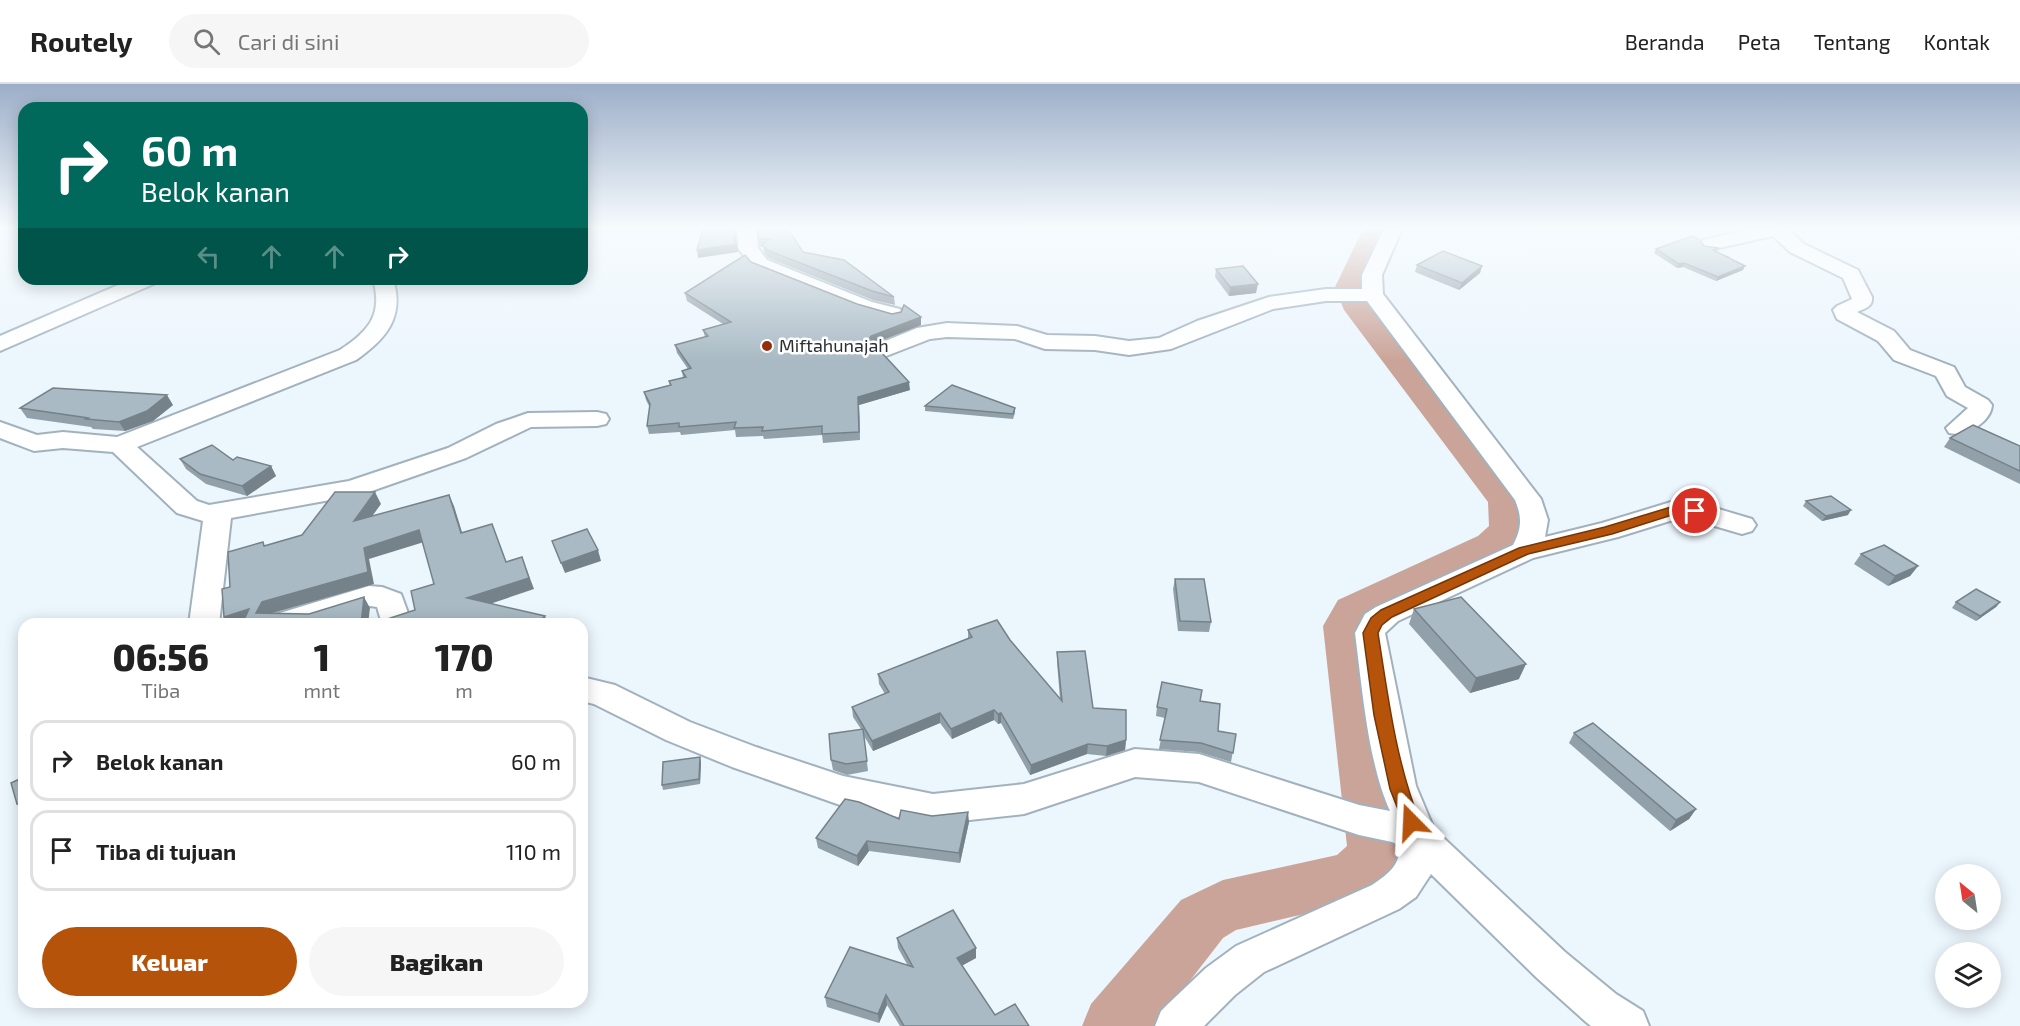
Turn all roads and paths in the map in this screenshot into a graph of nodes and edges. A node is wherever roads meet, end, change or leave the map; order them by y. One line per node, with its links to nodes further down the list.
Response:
1 (782, 273): 7 (street)
2 (1373, 273): 6 (street)
3 (1846, 273): 11 (street)
4 (135, 285): 8 (street)
5 (384, 285): 13 (street)
6 (1360, 295): 9 (street); 16 (street)
7 (892, 314)
8 (0, 344)
9 (881, 351)
10 (597, 419): 14 (street)
11 (1958, 428)
12 (0, 429): 13 (street)
13 (120, 445): 14 (street)
14 (218, 513): 17 (street)
15 (1742, 525): 16 (street)
16 (1524, 551): 21 (street)
17 (205, 618)
18 (301, 618): 19 (street)
19 (395, 618)
20 (588, 690): 21 (street)
21 (1408, 833): 22 (street); 23 (street)
22 (1176, 1026)
23 (1628, 1026)

